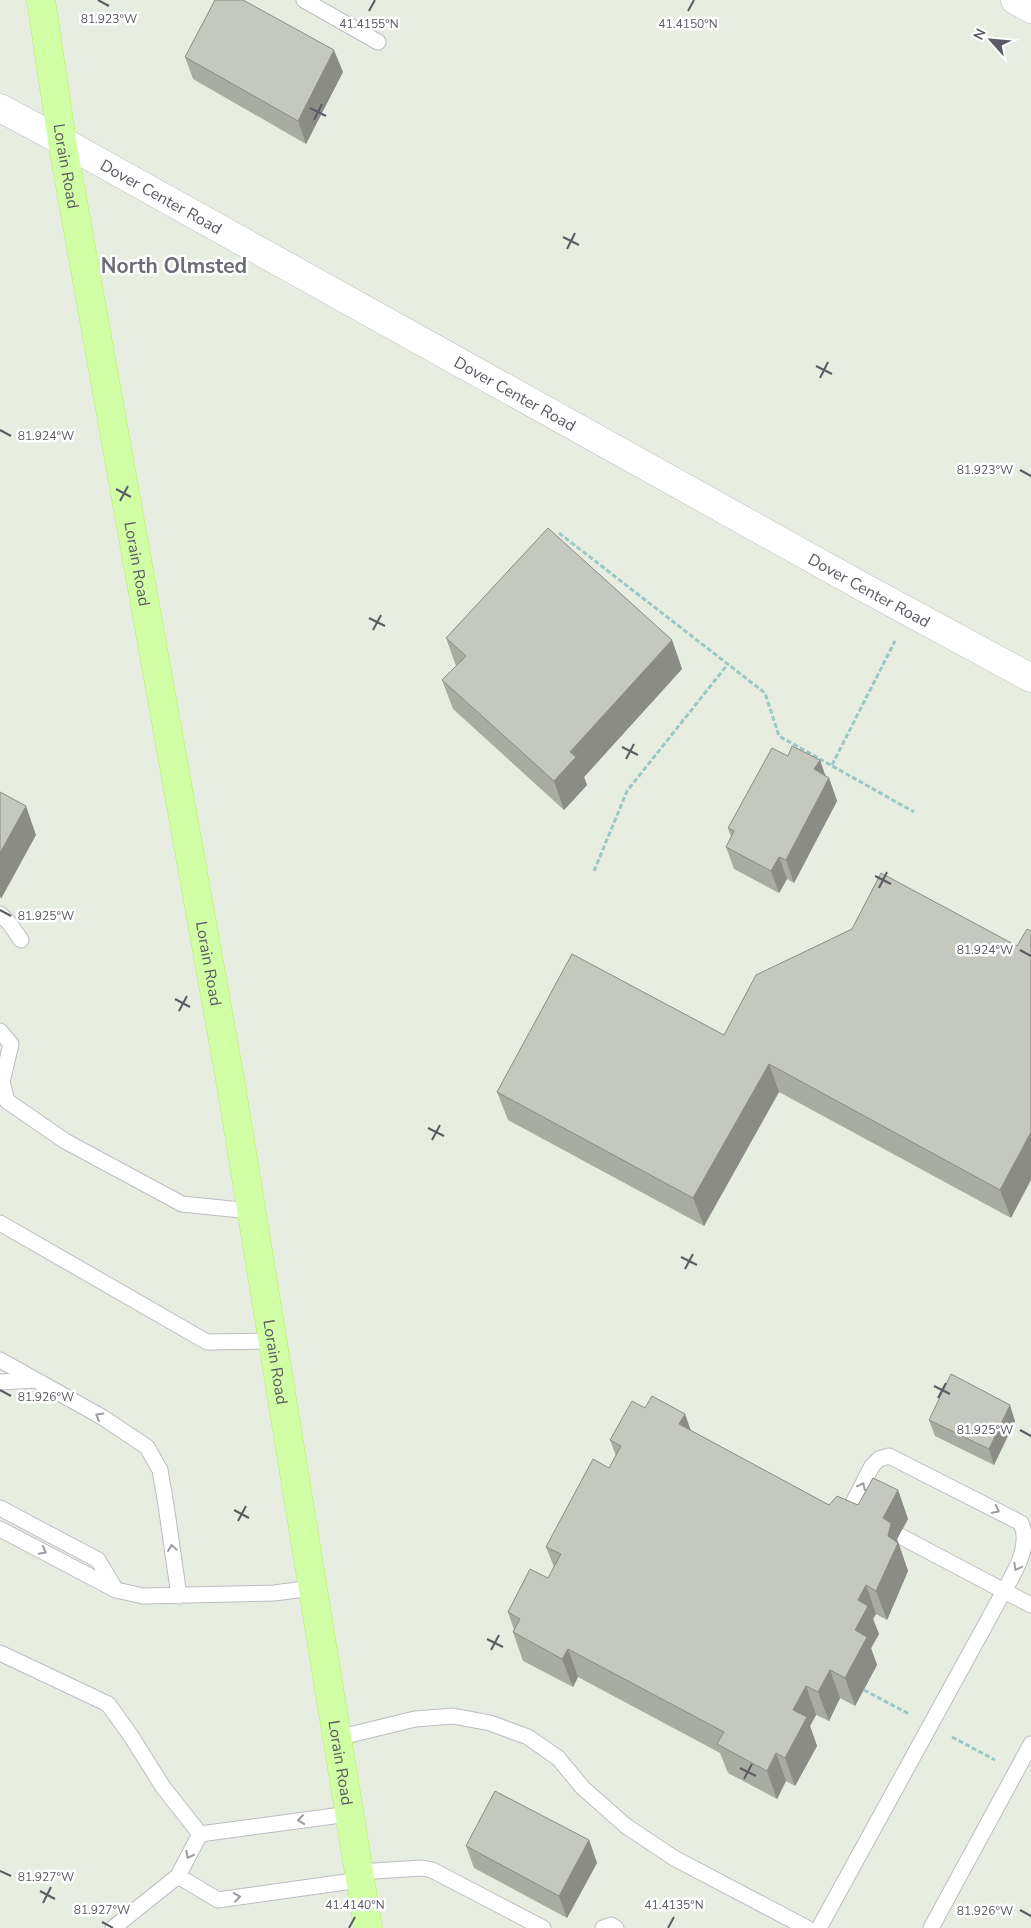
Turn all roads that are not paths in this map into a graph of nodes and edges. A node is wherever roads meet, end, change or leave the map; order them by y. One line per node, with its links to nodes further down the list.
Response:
1 (41, 0): 7 (main road, Lorain Road)
2 (304, 0): 5 (lane)
3 (1015, 0): 4 (street)
4 (1031, 8)
5 (378, 42)
6 (0, 108): 7 (street, Dover Center Road)
7 (62, 140): 8 (street, Dover Center Road); 13 (main road, Lorain Road)
8 (1031, 678)
9 (0, 914): 10 (lane)
10 (21, 940)
11 (0, 1031): 12 (lane)
12 (1, 1084): 13 (lane)
13 (252, 1211): 15 (main road, Lorain Road)
14 (0, 1223): 15 (lane)
15 (272, 1341): 23 (main road, Lorain Road)
16 (0, 1360): 17 (lane)
17 (36, 1380): 18 (lane); 26 (lane, one-way to 17)
18 (0, 1382)
19 (0, 1508): 24 (lane)
20 (875, 1523): 25 (lane, one-way to 25)
21 (0, 1528): 24 (lane, one-way to 24)
22 (900, 1536): 25 (lane)
23 (313, 1588): 26 (lane); 29 (main road, Lorain Road)
24 (116, 1590): 26 (lane)
25 (1004, 1591): 27 (lane); 41 (lane)
26 (179, 1596)
27 (1031, 1606)
28 (0, 1653): 32 (lane)
29 (337, 1738): 31 (main road, Lorain Road); 40 (lane)
30 (1031, 1744): 42 (lane)
31 (349, 1814): 32 (lane, one-way to 32); 34 (main road, Lorain Road)
32 (200, 1834): 33 (lane, one-way to 33)
33 (178, 1876): 34 (lane, one-way to 34); 35 (lane)
34 (359, 1876): 36 (main road, Lorain Road); 37 (lane)
35 (113, 1928)
36 (368, 1928)
37 (543, 1928)
38 (603, 1928): 39 (lane)
39 (616, 1928)
40 (806, 1928)
41 (819, 1928)
42 (931, 1928)

